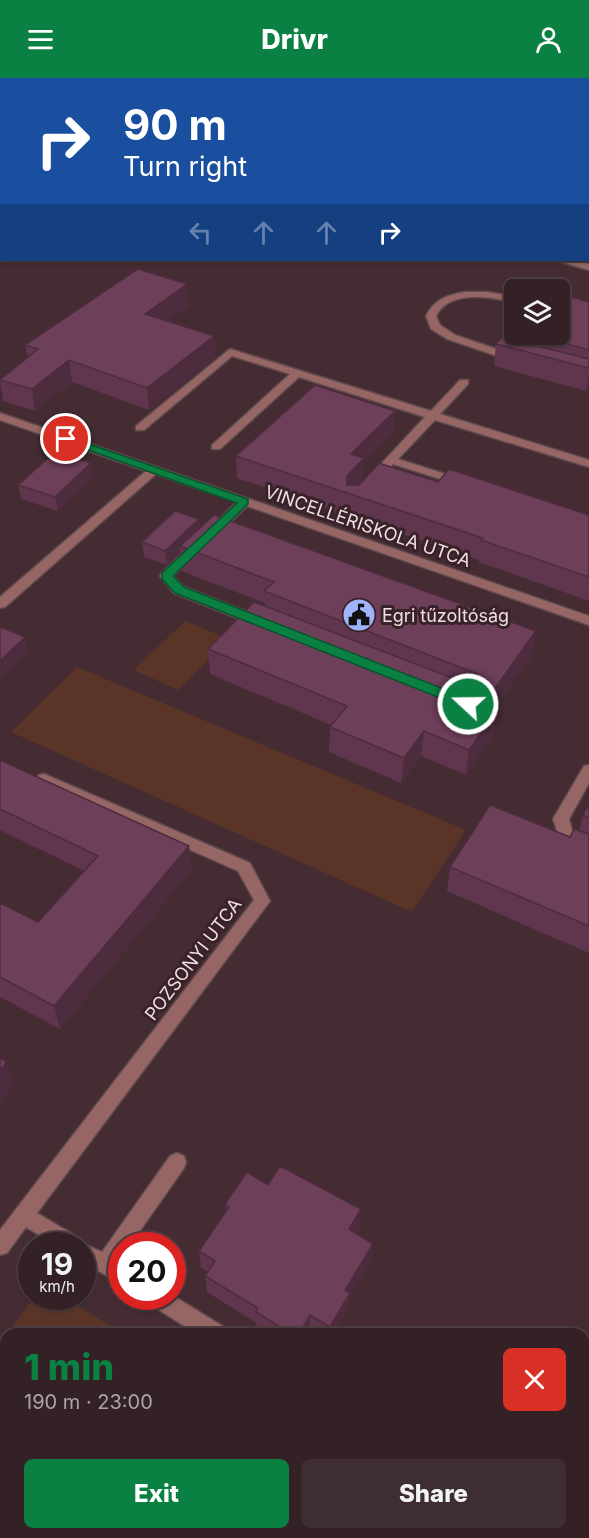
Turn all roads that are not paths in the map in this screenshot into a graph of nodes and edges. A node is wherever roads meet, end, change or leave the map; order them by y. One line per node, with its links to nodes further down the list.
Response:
1 (564, 261): 2 (street)
2 (589, 267)
3 (504, 297): 4 (street)
4 (526, 361)
5 (297, 374): 7 (street); 9 (street); 10 (street)
6 (464, 382): 7 (street)
7 (435, 415): 11 (street); 12 (street)
8 (0, 416): 13 (street, VINCELLÉRISKOLA UTCA)
9 (140, 428)
10 (216, 447)
11 (391, 460): 14 (street); 15 (street)
12 (589, 464)
13 (155, 470): 16 (street, VINCELLÉRISKOLA UTCA); 17 (street)
14 (375, 477)
15 (468, 485)
16 (244, 502): 18 (street, VINCELLÉRISKOLA UTCA); 19 (street)
17 (0, 604)
18 (589, 621)
19 (268, 625)
20 (589, 770): 22 (street)
21 (44, 779): 24 (street, POZSONYI UTCA)
22 (589, 853)
23 (177, 1162): 26 (street)
24 (23, 1215): 25 (street); 27 (street, POZSONYI UTCA)
25 (51, 1232)
26 (136, 1232)
27 (0, 1246)
28 (178, 1310): 29 (street)
29 (207, 1328)

